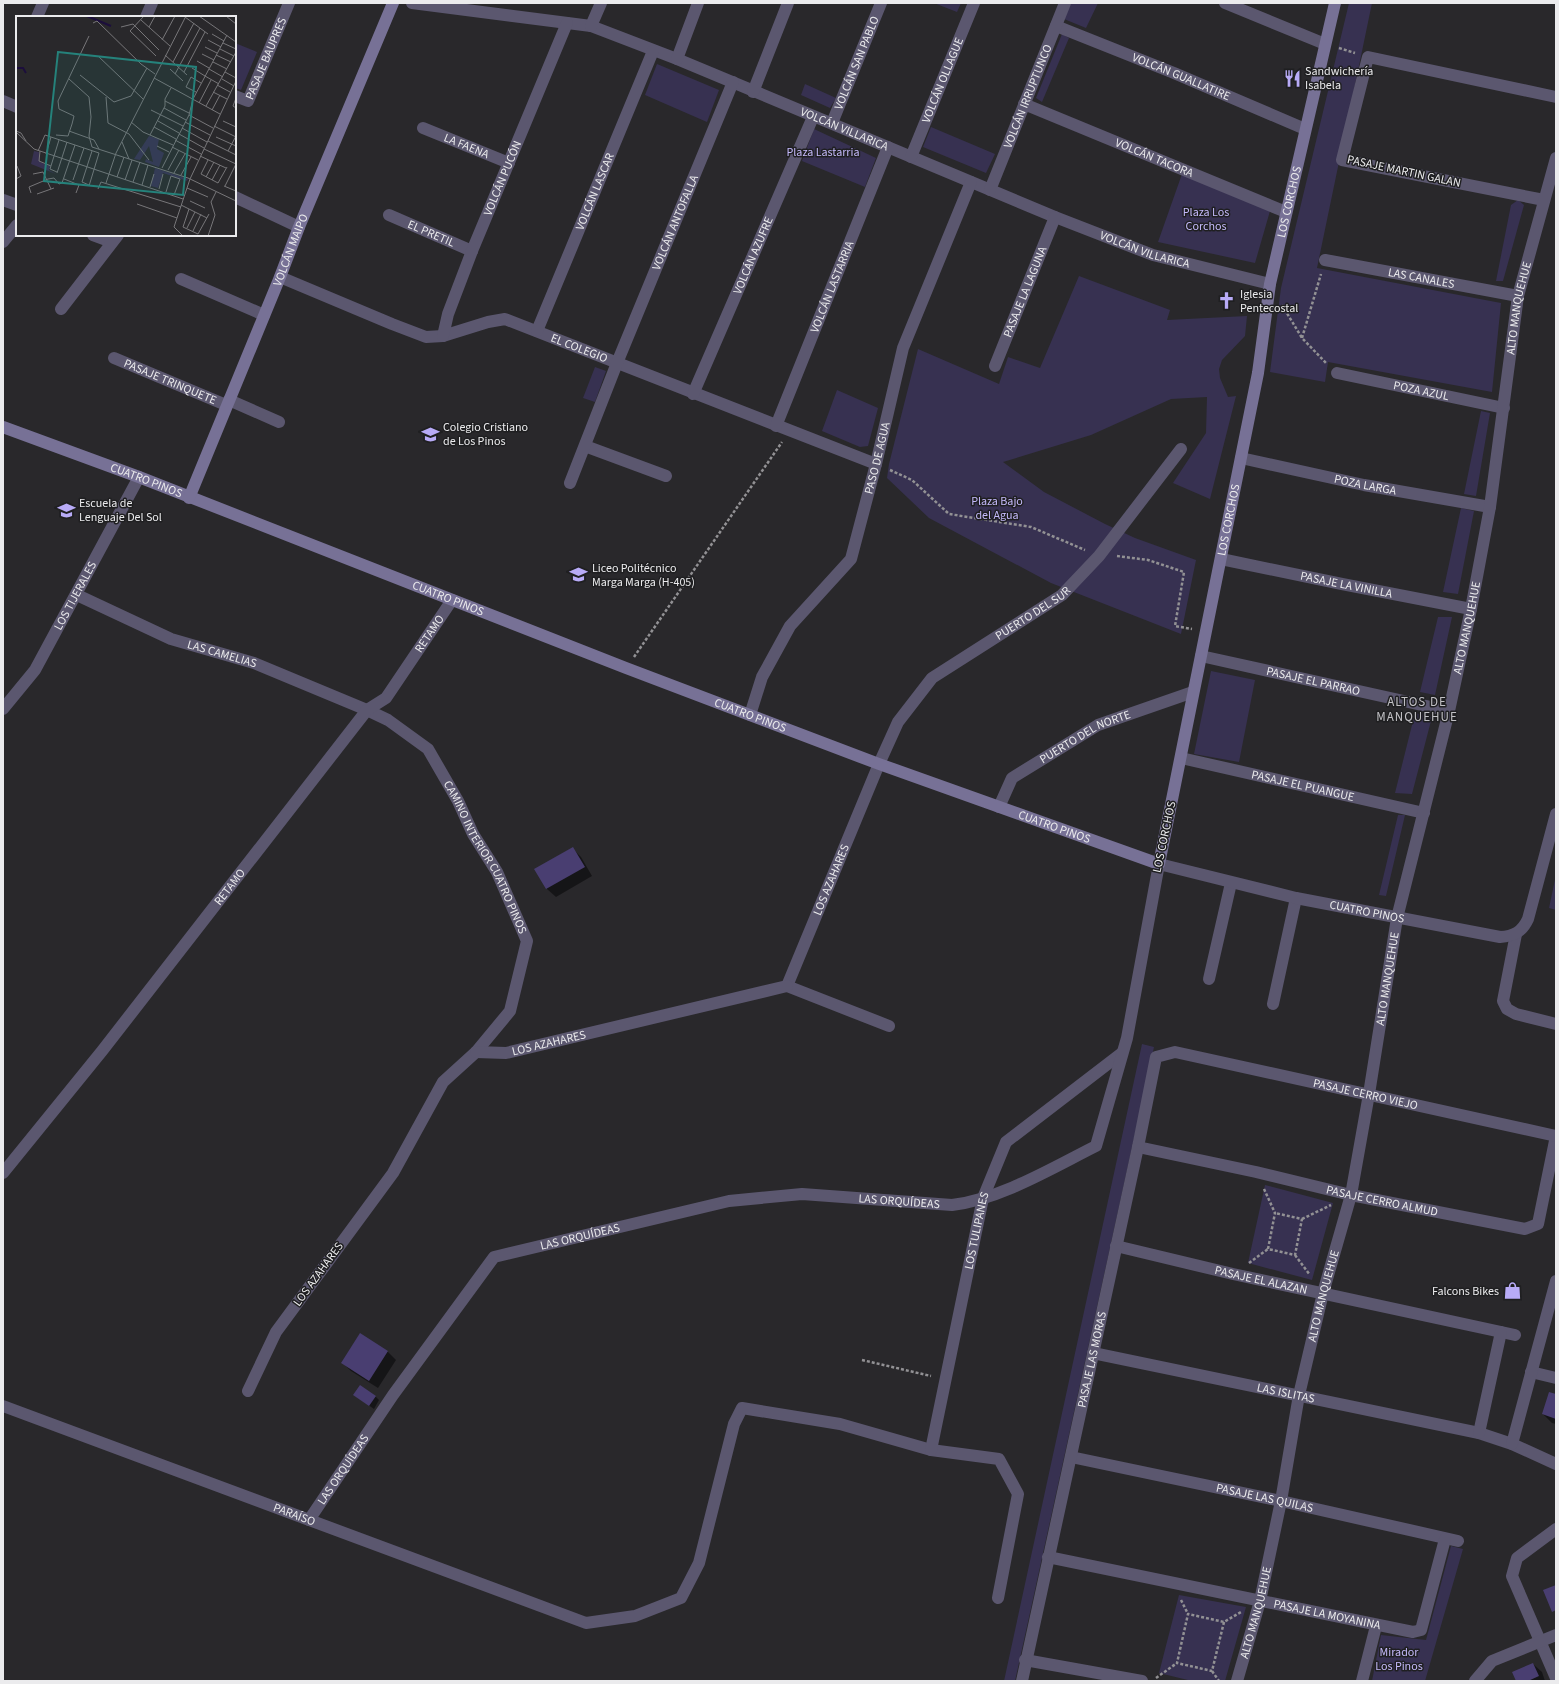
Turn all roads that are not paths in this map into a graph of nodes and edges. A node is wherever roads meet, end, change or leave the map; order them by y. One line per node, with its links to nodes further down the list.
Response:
1 (43, 3): 14 (street)
2 (152, 3): 15 (street)
3 (289, 3): 24 (street, PASAJE BAUPRES)
4 (393, 3): 47 (street, VOLCÁN MAIPO)
5 (412, 3): 16 (street, VOLCÁN VILLARICA)
6 (601, 3): 17 (street)
7 (698, 3): 21 (street)
8 (788, 3): 23 (street)
9 (881, 3): 30 (street, VOLCÁN SAN PABLO)
10 (974, 3): 34 (street, VOLCÁN OLLAGUE)
11 (1065, 3): 18 (street, VOLCÁN IRRUPTUNCO)
12 (1225, 3): 19 (street)
13 (1336, 3): 19 (street, LOS CORCHOS)
14 (37, 16)
15 (146, 16)
16 (567, 23): 17 (street, VOLCÁN VILLARICA); 36 (street, VOLCÁN PUCÓN)
17 (591, 26): 20 (street, VOLCÁN VILLARICA)
18 (1056, 26): 27 (street, VOLCÁN IRRUPTUNCO); 32 (street, VOLCÁN GUALLATIRE)
19 (1325, 44): 32 (street, LOS CORCHOS)
20 (653, 51): 21 (street, VOLCÁN VILLARICA); 59 (street, VOLCÁN LASCAR)
21 (677, 59): 22 (street, VOLCÁN VILLARICA)
22 (733, 82): 23 (street, VOLCÁN VILLARICA); 62 (street, VOLCÁN ANTOFALLA)
23 (754, 92): 29 (street, VOLCÁN VILLARICA)
24 (236, 96)
25 (1556, 97): 41 (street, PASAJE MARTIN GALAN)
26 (3, 101): 28 (street)
27 (1024, 104): 38 (street, VOLCÁN IRRUPTUNCO); 43 (street, VOLCÁN TACORA)
28 (16, 107)
29 (814, 117): 30 (street, VOLCÁN VILLARICA); 65 (street, VOLCÁN AZUFRE)
30 (832, 123): 33 (street, VOLCÁN VILLARICA)
31 (423, 128): 36 (street, LA FAENA)
32 (1305, 129): 43 (street, LOS CORCHOS)
33 (888, 148): 34 (street, VOLCÁN VILLARICA); 69 (street, VOLCÁN LASTARRIA)
34 (911, 157): 37 (street, VOLCÁN VILLARICA)
35 (1556, 158): 41 (street, ALTO MANQUEHUE)
36 (509, 163): 51 (street, VOLCÁN PUCÓN)
37 (971, 182): 38 (street, VOLCÁN VILLARICA); 74 (street, PASO DE AGUA)
38 (990, 190): 45 (street, VOLCÁN VILLARICA)
39 (236, 196): 47 (street)
40 (3, 200): 42 (street)
41 (1544, 200): 56 (street, ALTO MANQUEHUE)
42 (16, 205)
43 (1286, 212): 55 (street, LOS CORCHOS)
44 (389, 216): 51 (street, EL PRETIL)
45 (1055, 217): 55 (street, VOLCÁN VILLARICA); 63 (street, PASAJE LA LAGUNA)
46 (16, 226): 50 (street)
47 (299, 227): 53 (street, VOLCÁN MAIPO)
48 (98, 236): 49 (street)
49 (115, 239): 57 (street)
50 (3, 242)
51 (472, 251): 60 (street, VOLCÁN PUCÓN)
52 (1325, 260): 56 (street, LAS CANALES)
53 (280, 277): 58 (street, VOLCÁN MAIPO); 60 (street, EL COLEGIO)
54 (181, 279): 58 (street)
55 (1270, 284): 73 (street, LOS CORCHOS)
56 (1518, 296): 67 (street, ALTO MANQUEHUE)
57 (61, 309)
58 (264, 315): 66 (street, VOLCÁN MAIPO)
59 (537, 332): 60 (street, EL COLEGIO); 62 (street, EL COLEGIO)
60 (443, 336)
61 (114, 358): 66 (street, PASAJE TRINQUETE)
62 (617, 363): 65 (street, EL COLEGIO); 71 (street, VOLCÁN ANTOFALLA)
63 (995, 366)
64 (1337, 373): 67 (street, POZA AZUL)
65 (693, 394): 69 (street, EL COLEGIO)
66 (227, 403): 68 (street, PASAJE TRINQUETE); 78 (street, VOLCÁN MAIPO)
67 (1504, 408): 79 (street, ALTO MANQUEHUE)
68 (279, 422)
69 (776, 426): 74 (street, EL COLEGIO)
70 (3, 427): 76 (street, CUATRO PINOS)
71 (585, 446): 75 (street); 77 (street, VOLCÁN ANTOFALLA)
72 (1181, 449): 91 (street, PUERTO DEL SUR)
73 (1241, 458): 79 (street, POZA LARGA); 80 (street, LOS CORCHOS)
74 (876, 464): 89 (street, PASO DE AGUA)
75 (666, 476)
76 (139, 477): 78 (street, CUATRO PINOS); 81 (street, LOS TIJERALES)
77 (570, 483)
78 (189, 498): 82 (street, CUATRO PINOS)
79 (1490, 506): 83 (street, ALTO MANQUEHUE)
80 (1221, 559): 83 (street, PASAJE LA VINILLA); 84 (street, LOS CORCHOS)
81 (77, 595): 86 (street, LOS TIJERALES); 87 (street, LAS CAMELIAS)
82 (452, 600): 87 (street, RETAMO); 89 (street, CUATRO PINOS)
83 (1471, 609): 88 (street, ALTO MANQUEHUE)
84 (1201, 656): 85 (street, LOS CORCHOS); 88 (street, PASAJE EL PARRAO)
85 (1193, 692): 90 (street, LOS CORCHOS); 92 (street, PUERTO DEL NORTE)
86 (3, 709)
87 (367, 710): 106 (street, CAMINO INTERIOR CUATRO PINOS); 112 (street, RETAMO)
88 (1449, 711): 93 (street, ALTO MANQUEHUE)
89 (750, 715): 91 (street, CUATRO PINOS)
90 (1181, 758): 93 (street, PASAJE EL PUANGUE); 95 (street, LOS CORCHOS)
91 (879, 764): 92 (street, CUATRO PINOS); 101 (street, LOS AZAHARES)
92 (999, 807): 95 (street, CUATRO PINOS)
93 (1424, 814): 98 (street, ALTO MANQUEHUE)
94 (1556, 814): 99 (street)
95 (1159, 864): 96 (street, CUATRO PINOS); 105 (street, LOS CORCHOS)
96 (1231, 883): 97 (street, CUATRO PINOS); 100 (street)
97 (1296, 898): 98 (street, CUATRO PINOS); 102 (street)
98 (1397, 918): 99 (street, CUATRO PINOS); 109 (street, ALTO MANQUEHUE)
99 (1516, 934): 103 (street)
100 (1209, 979)
101 (787, 986): 104 (street); 106 (street, LOS AZAHARES)
102 (1273, 1004)
103 (1556, 1024)
104 (889, 1026)
105 (1127, 1038): 108 (street, LOS TULIPANES)
106 (476, 1052): 123 (street, LOS AZAHARES)
107 (1175, 1052): 109 (street, PASAJE CERRO VIEJO); 111 (street, PASAJE LAS MORAS)
108 (1122, 1053): 114 (street); 114 (street, LOS TULIPANES)
109 (1369, 1094): 110 (street, PASAJE CERRO VIEJO); 113 (street, ALTO MANQUEHUE)
110 (1556, 1136): 113 (street, PASAJE CERRO ALMUD)
111 (1138, 1147): 113 (street, PASAJE CERRO ALMUD); 115 (street, PASAJE LAS MORAS)
112 (3, 1173)
113 (1351, 1195): 117 (street, ALTO MANQUEHUE)
114 (983, 1198): 128 (street, LOS TULIPANES); 132 (street, LAS ORQUÍDEAS)
115 (1116, 1246): 117 (street, PASAJE EL ALAZAN); 120 (street, PASAJE LAS MORAS)
116 (1556, 1281): 121 (street)
117 (1323, 1293): 118 (street, PASAJE EL ALAZAN); 124 (street, ALTO MANQUEHUE)
118 (1501, 1332): 119 (street, PASAJE EL ALAZAN); 126 (street)
119 (1515, 1335)
120 (1093, 1353): 124 (street, LAS ISLITAS); 129 (street, PASAJE LAS MORAS)
121 (1530, 1372): 122 (street); 127 (street)
122 (1556, 1378)
123 (248, 1391)
124 (1299, 1396): 126 (street, LAS ISLITAS); 131 (street, ALTO MANQUEHUE)
125 (3, 1406): 132 (street, PARAÍSO)
126 (1479, 1433): 127 (street, LAS ISLITAS)
127 (1512, 1444): 130 (street, LAS ISLITAS)
128 (931, 1450): 132 (street, PARAÍSO); 137 (street)
129 (1070, 1457): 131 (street, PASAJE LAS QUILAS); 136 (street, PASAJE LAS MORAS)
130 (1556, 1464)
131 (1281, 1502): 134 (street, PASAJE LAS QUILAS); 138 (street, ALTO MANQUEHUE)
132 (309, 1520)
133 (1556, 1529): 141 (street)
134 (1445, 1540): 135 (street, PASAJE LAS QUILAS); 139 (street, PASAJE LA MOYANINA)
135 (1458, 1541)
136 (1048, 1558): 138 (street, PASAJE LA MOYANINA); 142 (street, PASAJE LAS MORAS)
137 (998, 1598)
138 (1260, 1601): 139 (street, PASAJE LA MOYANINA); 146 (street, ALTO MANQUEHUE)
139 (1376, 1626): 147 (street)
140 (1556, 1636): 141 (street)
141 (1540, 1643): 143 (street); 148 (street)
142 (1025, 1660): 144 (street, PASAJE LAS MORAS); 145 (street)
143 (1556, 1678)
144 (1022, 1681)
145 (1142, 1681)
146 (1238, 1681)
147 (1362, 1681)
148 (1475, 1681)

